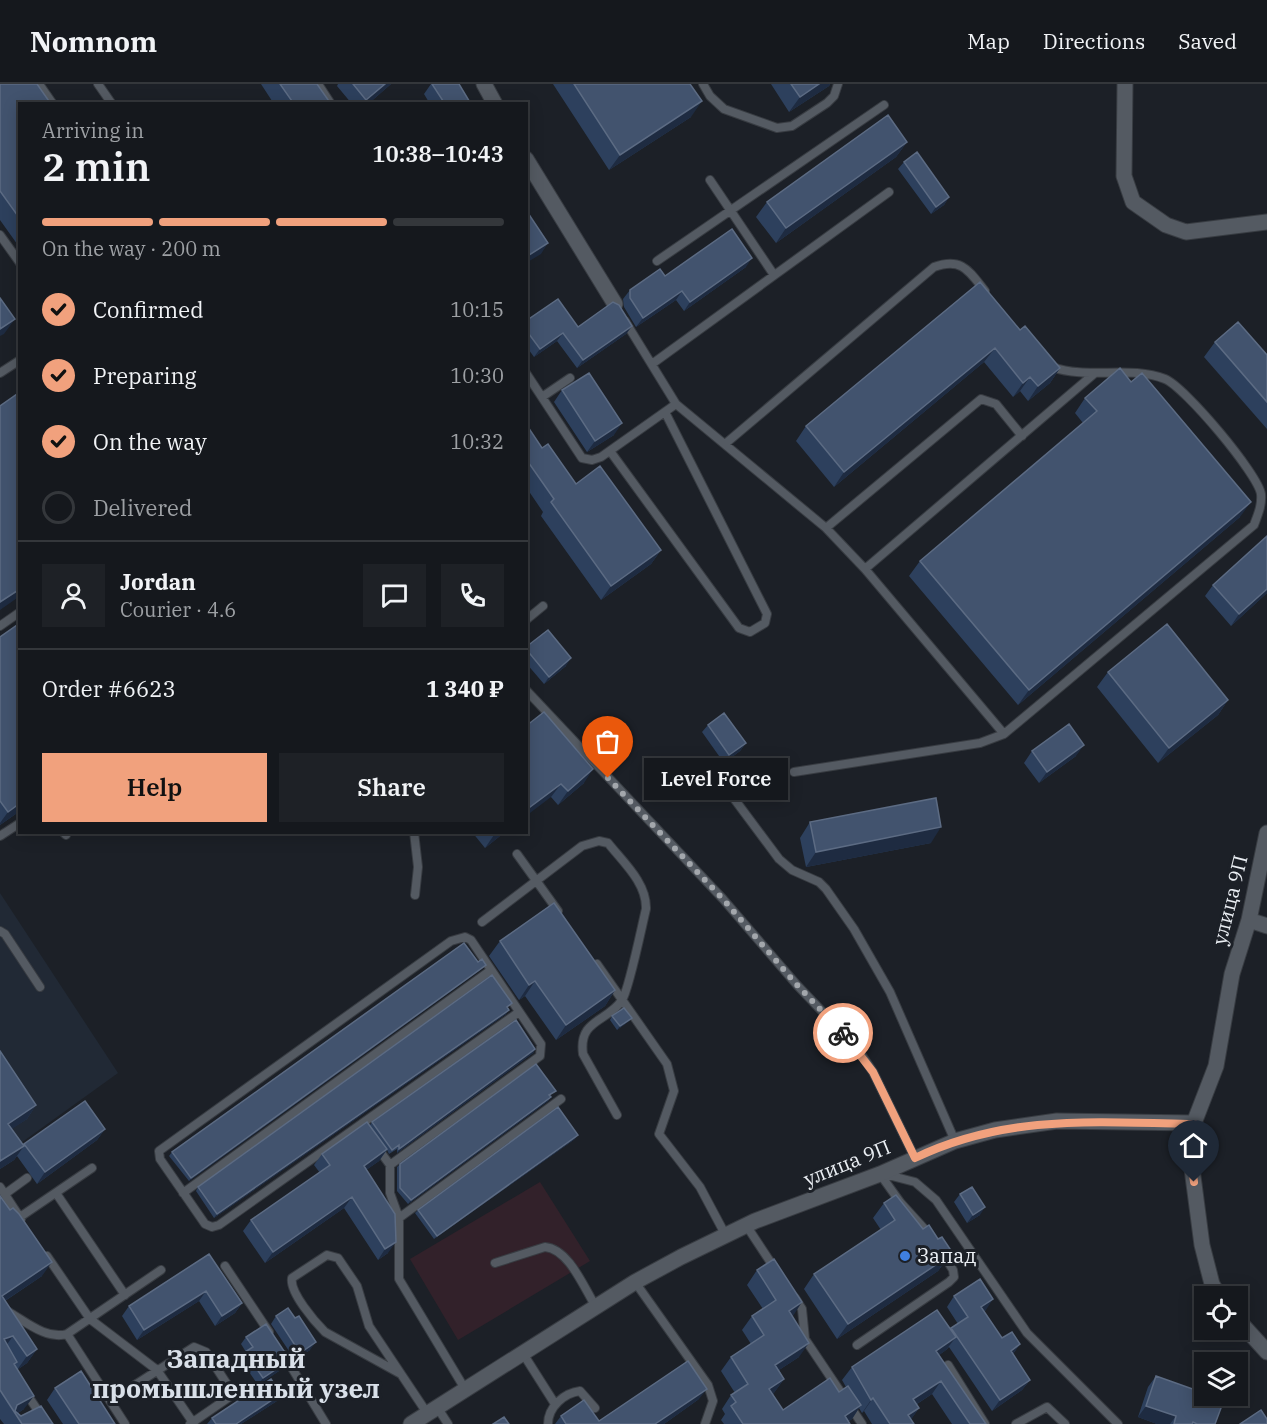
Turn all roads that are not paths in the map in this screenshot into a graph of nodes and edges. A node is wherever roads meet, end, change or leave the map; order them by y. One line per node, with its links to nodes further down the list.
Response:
1 (39, 84): 8 (lane)
2 (98, 84): 9 (lane)
3 (318, 84): 10 (lane)
4 (484, 84): 11 (street)
5 (702, 84): 6 (lane)
6 (837, 84)
7 (1125, 84): 17 (street)
8 (52, 102)
9 (111, 102)
10 (330, 102)
11 (494, 102)
12 (884, 105): 16 (lane)
13 (528, 162): 23 (street)
14 (710, 180): 16 (lane)
15 (889, 192): 21 (lane)
16 (731, 210): 20 (lane); 21 (lane)
17 (1267, 222)
18 (0, 236): 19 (lane)
19 (18, 260)
20 (657, 261)
21 (774, 275): 26 (lane)
22 (991, 298): 35 (lane)
23 (615, 304): 26 (lane)
24 (18, 361): 28 (lane)
25 (1046, 363): 27 (lane)
26 (652, 364): 32 (lane)
27 (1095, 373): 34 (lane); 44 (lane)
28 (0, 374)
29 (528, 376): 31 (lane)
30 (570, 378): 31 (lane)
31 (542, 397): 36 (lane)
32 (676, 404): 33 (lane); 35 (lane)
33 (665, 412): 36 (lane); 36 (lane)
34 (1022, 436): 37 (lane); 38 (lane)
35 (725, 444): 37 (lane)
36 (610, 451)
37 (826, 528): 38 (lane)
38 (865, 569): 44 (lane)
39 (543, 606): 41 (lane)
40 (18, 613): 42 (lane)
41 (528, 618)
42 (0, 626)
43 (528, 692): 71 (lane)
44 (1004, 734): 46 (lane)
45 (712, 769): 70 (lane)
46 (794, 772)
47 (18, 824): 50 (lane)
48 (1267, 833): 55 (street, улица 9П)
49 (414, 834): 53 (lane)
50 (0, 836)
51 (517, 854): 52 (lane)
52 (536, 880): 54 (lane); 56 (lane); 62 (lane)
53 (415, 896)
54 (563, 917)
55 (1249, 920): 57 (street); 66 (street, улица 9П)
56 (482, 921)
57 (1267, 926)
58 (0, 931): 61 (lane)
59 (589, 954): 62 (lane)
60 (491, 970): 63 (lane); 78 (lane); 78 (lane)
61 (40, 987)
62 (623, 1000): 65 (lane); 83 (lane)
63 (519, 1012): 67 (lane); 72 (lane)
64 (561, 1099): 80 (lane)
65 (617, 1115)
66 (1194, 1124): 70 (street, улица 9П); 90 (street)
67 (361, 1125): 68 (lane); 78 (lane)
68 (367, 1133)
69 (373, 1141): 72 (lane)
70 (955, 1142): 71 (street, улица 9П)
71 (915, 1158): 74 (street, улица 9П)
72 (390, 1165): 80 (lane)
73 (92, 1168): 77 (lane)
74 (880, 1174): 81 (street, улица 9П); 99 (lane); 128 (lane)
75 (27, 1178): 76 (lane)
76 (2, 1190): 79 (lane)
77 (56, 1193): 79 (lane); 92 (lane)
78 (183, 1193)
79 (20, 1217): 82 (lane)
80 (399, 1218): 108 (lane)
81 (746, 1225): 83 (street, улица 9П); 88 (lane)
82 (27, 1226)
83 (725, 1234): 89 (street, улица 9П)
84 (39, 1245): 95 (lane)
85 (495, 1263): 93 (lane)
86 (225, 1266): 98 (lane)
87 (161, 1270): 92 (lane)
88 (783, 1281)
89 (635, 1282): 93 (street, улица 9П); 123 (lane)
90 (1213, 1286)
91 (790, 1291): 124 (lane)
92 (125, 1295): 95 (lane)
93 (596, 1307): 101 (street, улица 9П)
94 (7, 1311): 97 (lane)
95 (90, 1319): 97 (lane); 104 (lane)
96 (1248, 1331): 102 (street)
97 (67, 1334): 110 (lane)
98 (273, 1338)
99 (857, 1345)
100 (279, 1347): 119 (lane)
101 (522, 1352): 108 (street, улица 9П); 111 (lane)
102 (1267, 1352)
103 (948, 1365): 125 (lane)
104 (157, 1370): 109 (lane); 110 (lane); 116 (lane)
105 (401, 1374): 105 (lane); 114 (lane)
106 (18, 1382): 113 (lane)
107 (244, 1387): 109 (lane)
108 (465, 1389): 114 (street, улица 9П)
109 (234, 1395): 116 (lane)
110 (110, 1401): 118 (lane)
111 (555, 1404): 112 (lane); 122 (lane)
112 (595, 1408)
113 (37, 1409): 115 (lane); 117 (lane)
114 (432, 1410): 120 (street, улица 9П); 121 (lane)
115 (28, 1414)
116 (192, 1423)
117 (47, 1424)
118 (125, 1424)
119 (326, 1424)
120 (411, 1424)
121 (448, 1424)
122 (548, 1424)
123 (705, 1424)
124 (862, 1424)
125 (985, 1424)
126 (1016, 1424): 127 (lane)
127 (1065, 1424)
128 (1118, 1424)

